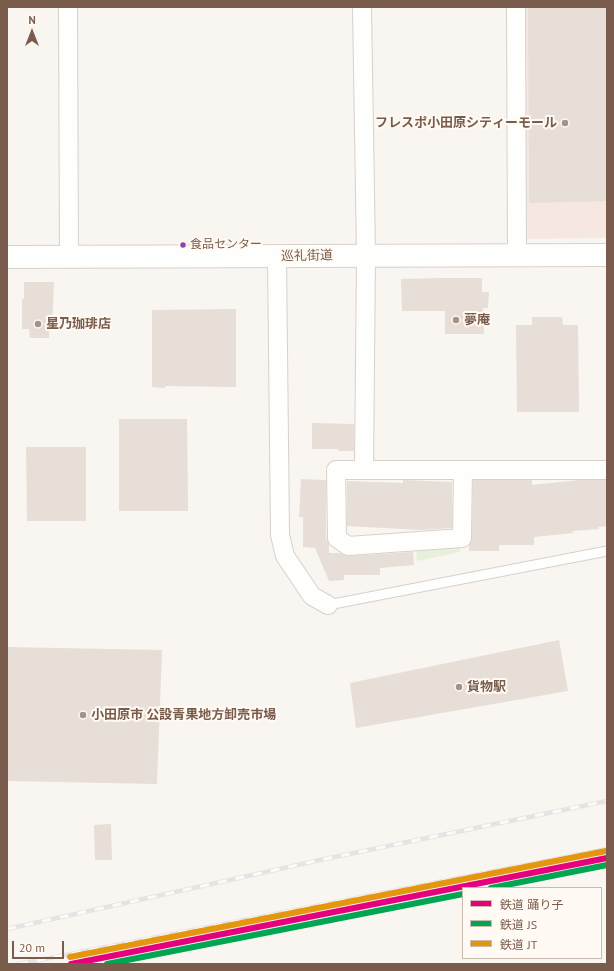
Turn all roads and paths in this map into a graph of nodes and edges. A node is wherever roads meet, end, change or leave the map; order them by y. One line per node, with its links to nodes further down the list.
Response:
1 (68, 7): 8 (street)
2 (362, 7): 4 (street)
3 (516, 7): 6 (street)
4 (366, 255): 6 (street, 巡礼街道); 9 (street, 巡礼街道); 10 (street)
5 (607, 255): 6 (street, 巡礼街道)
6 (517, 256)
7 (7, 257): 8 (street, 巡礼街道)
8 (69, 257): 9 (street, 巡礼街道)
9 (277, 257): 14 (street)
10 (364, 470): 11 (street); 11 (street)
11 (463, 470): 12 (street)
12 (607, 470)
13 (607, 551): 14 (lane)
14 (328, 605)

